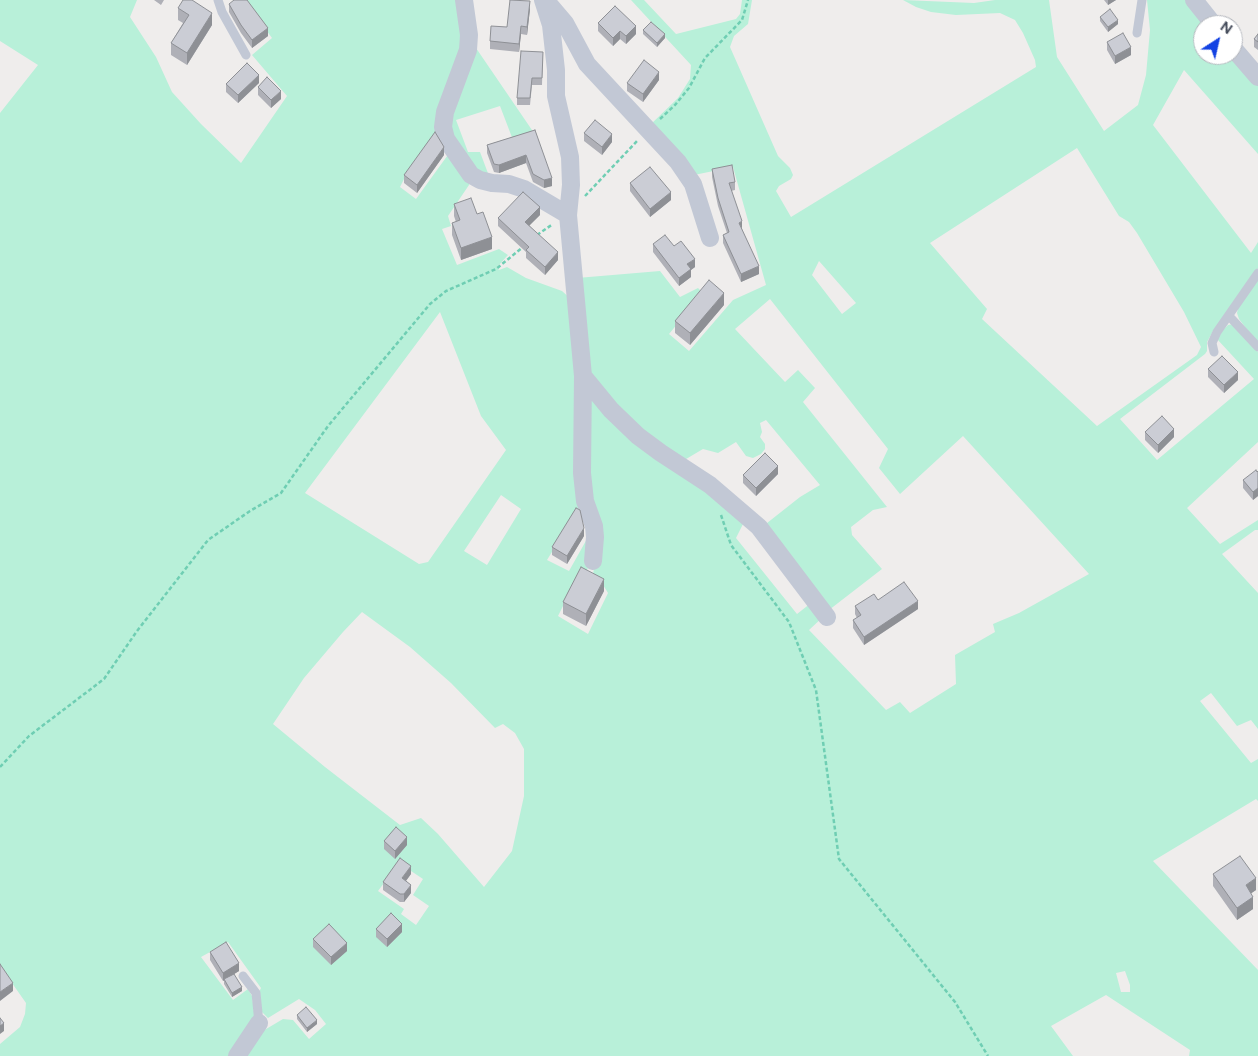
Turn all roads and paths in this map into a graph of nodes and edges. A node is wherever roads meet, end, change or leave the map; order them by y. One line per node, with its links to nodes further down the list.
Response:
1 (218, 0): 9 (lane)
2 (464, 0): 13 (street)
3 (544, 0): 12 (street); 13 (street)
4 (748, 0): 12 (path)
5 (1142, 0): 8 (lane)
6 (1194, 0): 7 (street)
7 (1206, 15)
8 (1137, 33)
9 (246, 55)
10 (1243, 60): 11 (street)
11 (1258, 77)
12 (647, 130): 13 (path); 14 (street)
13 (568, 215): 15 (path); 21 (street)
14 (710, 238)
15 (531, 241)
16 (524, 246): 25 (path)
17 (1258, 273): 18 (lane)
18 (1228, 316): 19 (lane); 20 (lane)
19 (1258, 347)
20 (1214, 352)
21 (583, 376): 23 (street); 24 (street)
22 (719, 511): 29 (path)
23 (593, 561)
24 (828, 617)
25 (0, 767)
26 (243, 976): 27 (lane)
27 (259, 1022): 28 (street)
28 (237, 1056)
29 (988, 1056)

